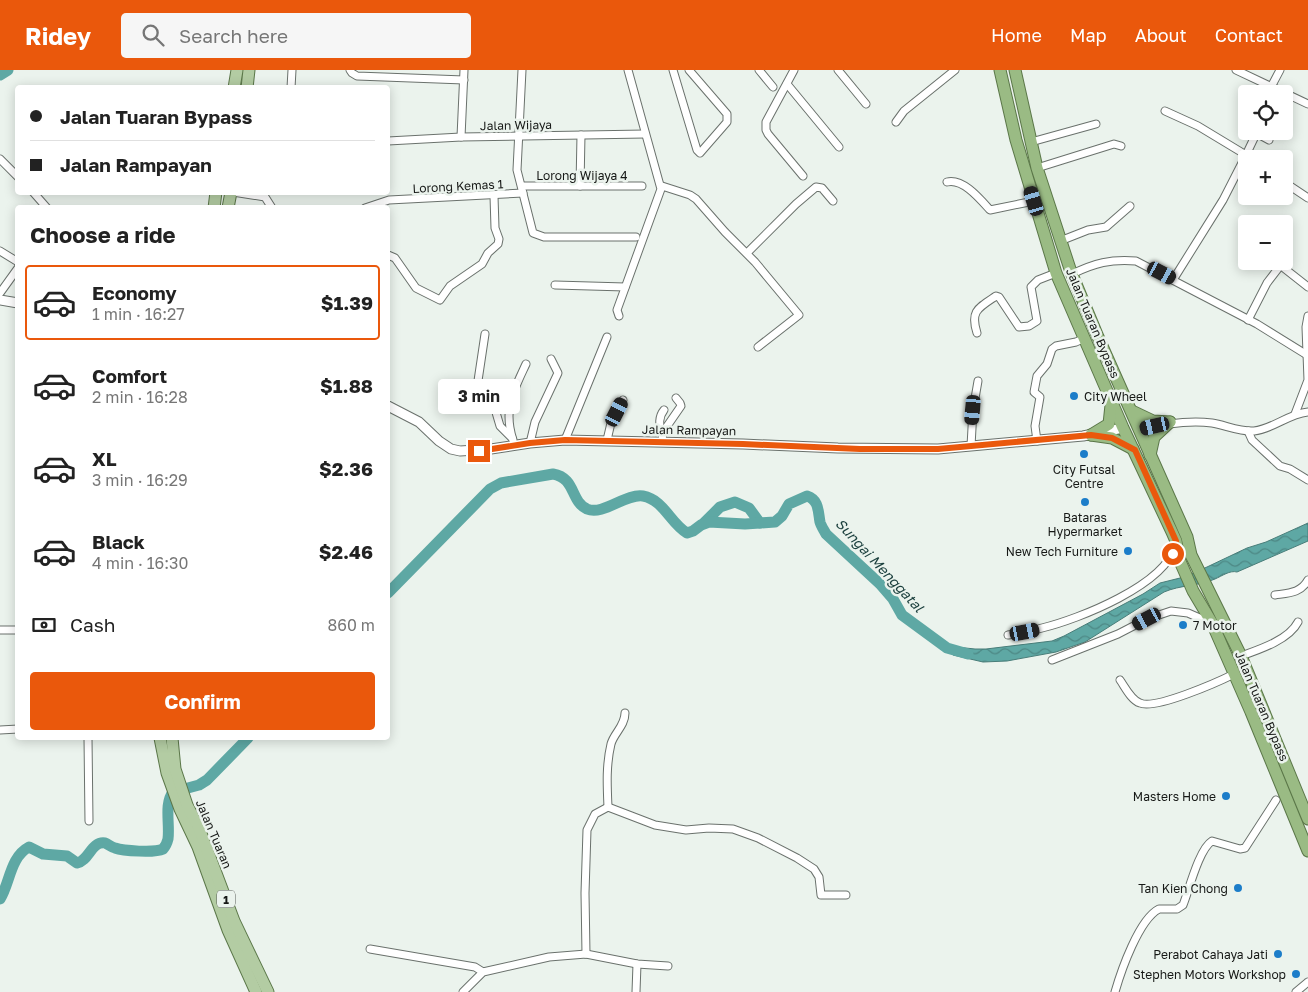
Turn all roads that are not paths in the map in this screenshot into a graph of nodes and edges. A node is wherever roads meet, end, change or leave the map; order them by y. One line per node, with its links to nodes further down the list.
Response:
1 (236, 70): 21 (main road)
2 (249, 70): 22 (main road)
3 (292, 70): 23 (street)
4 (350, 70): 18 (street)
5 (464, 70): 19 (street)
6 (522, 70): 36 (street)
7 (628, 70): 33 (street)
8 (673, 70): 9 (street)
9 (689, 70)
10 (759, 70): 26 (street)
11 (794, 70): 20 (street)
12 (838, 70): 28 (street)
13 (955, 70): 31 (street)
14 (1000, 70): 58 (highway, Jalan Tuaran Bypass)
15 (1015, 70): 38 (highway, Jalan Tuaran Bypass)
16 (1236, 70): 24 (street)
17 (1280, 70): 25 (street)
18 (406, 74): 19 (street)
19 (464, 80): 35 (street)
20 (787, 84): 40 (street); 45 (street)
21 (234, 85)
22 (247, 85)
23 (291, 85)
24 (1268, 85)
25 (1273, 85)
26 (773, 87)
27 (1293, 97): 29 (street)
28 (866, 104)
29 (1308, 104)
30 (1165, 111): 41 (street)
31 (896, 122)
32 (1096, 124): 38 (street)
33 (645, 134): 34 (street, Jalan Wijaya); 50 (street)
34 (581, 135): 36 (street, Jalan Wijaya); 48 (street)
35 (461, 137): 36 (street, Jalan Wijaya); 37 (street, Jalan Wijaya)
36 (518, 137): 52 (street)
37 (390, 141)
38 (1031, 142): 43 (highway, Jalan Tuaran Bypass)
39 (1121, 146): 43 (street)
40 (839, 147)
41 (1238, 150)
42 (0, 159): 44 (street)
43 (1037, 168): 64 (highway, Jalan Tuaran Bypass)
44 (15, 174)
45 (803, 176)
46 (1238, 176): 74 (street)
47 (947, 182): 58 (street)
48 (580, 186): 49 (street, Lorong Wijaya 4); 52 (street, Lorong Wijaya 4)
49 (642, 186)
50 (662, 186): 66 (street); 76 (street)
51 (1293, 188): 56 (street)
52 (522, 190): 55 (street, Lorong Kemas 1); 63 (street)
53 (36, 195): 59 (street)
54 (251, 195): 60 (street)
55 (494, 196): 61 (street, Lorong Kemas 1); 67 (street)
56 (1308, 198)
57 (833, 201): 66 (street)
58 (1034, 201): 72 (highway, Jalan Tuaran Bypass)
59 (44, 205)
60 (270, 205)
61 (373, 205)
62 (1130, 206): 64 (street)
63 (636, 237)
64 (1060, 241): 73 (highway, Jalan Tuaran Bypass)
65 (0, 251): 68 (street)
66 (747, 253): 88 (street)
67 (390, 256)
68 (15, 260)
69 (1274, 270): 83 (street)
70 (1286, 270): 77 (street)
71 (15, 272): 78 (street)
72 (1056, 273): 84 (street); 87 (highway, Jalan Tuaran Bypass)
73 (1072, 274): 74 (street); 99 (highway, Jalan Tuaran Bypass); 103 (highway)
74 (1173, 280): 83 (street)
75 (555, 285): 76 (street)
76 (625, 287): 81 (street)
77 (1308, 287)
78 (0, 293)
79 (0, 300): 80 (street)
80 (15, 302)
81 (618, 316)
82 (1308, 316): 89 (street)
83 (1248, 320): 89 (street)
84 (977, 333)
85 (485, 334): 111 (street)
86 (607, 337): 108 (street)
87 (1085, 338): 95 (highway, Jalan Tuaran Bypass); 110 (street)
88 (758, 347)
89 (1307, 355): 93 (street)
90 (551, 358): 113 (street)
91 (526, 364): 111 (street)
92 (978, 381): 114 (street)
93 (1307, 387): 101 (street)
94 (676, 398): 106 (street)
95 (1111, 398): 103 (highway, Jalan Tuaran Bypass); 107 (highway)
96 (622, 400): 109 (street)
97 (390, 407): 111 (street, Jalan Rampayan)
98 (664, 410): 106 (street)
99 (1132, 411): 102 (highway); 104 (highway, Jalan Tuaran Bypass)
100 (1308, 412): 101 (street)
101 (1295, 414): 105 (street)
102 (1170, 422): 104 (street); 105 (street); 116 (highway)
103 (1123, 428): 107 (street, Jalan Rampayan); 115 (highway, Jalan Tuaran Bypass)
104 (1139, 430): 116 (highway, Jalan Tuaran Bypass)
105 (1248, 431): 117 (street)
106 (664, 432): 112 (street)
107 (1091, 435): 110 (street, Jalan Rampayan); 115 (highway)
108 (565, 440): 109 (street, Jalan Rampayan); 113 (street, Jalan Rampayan)
109 (607, 440): 112 (street, Jalan Rampayan)
110 (1037, 440): 114 (street, Jalan Rampayan)
111 (514, 442): 113 (street, Jalan Rampayan)
112 (662, 442): 114 (street, Jalan Rampayan)
113 (530, 443)
114 (971, 446)
115 (1135, 450): 118 (highway, Jalan Tuaran Bypass)
116 (1150, 455): 126 (highway, Jalan Tuaran Bypass)
117 (1308, 480)
118 (1176, 541): 122 (highway, Jalan Tuaran Bypass); 125 (street)
119 (1308, 580): 120 (street)
120 (1275, 595)
121 (1298, 622): 126 (street)
122 (1212, 623): 127 (street); 128 (highway, Jalan Tuaran Bypass)
123 (0, 630): 124 (street)
124 (15, 630)
125 (1008, 635)
126 (1241, 656): 137 (highway, Jalan Tuaran Bypass)
127 (1052, 660)
128 (1234, 674): 129 (street); 138 (highway, Jalan Tuaran Bypass)
129 (1120, 680)
130 (625, 713): 140 (street)
131 (15, 729): 132 (street)
132 (0, 730)
133 (88, 740): 142 (street)
134 (161, 740): 136 (main road, Jalan Tuaran / 1)
135 (172, 740): 136 (main road, Jalan Tuaran / 1)
136 (171, 771): 139 (main road, Jalan Tuaran / 1)
137 (1289, 775): 138 (highway); 141 (highway, Jalan Tuaran Bypass)
138 (1278, 795): 143 (highway, Jalan Tuaran Bypass); 155 (street)
139 (183, 807): 151 (main road, Jalan Tuaran / 1); 152 (main road, Jalan Tuaran / 1)
140 (608, 807): 144 (street); 146 (street)
141 (1308, 819)
142 (89, 821)
143 (1308, 851)
144 (846, 895)
145 (370, 949): 149 (street)
146 (586, 954): 147 (street); 149 (street)
147 (637, 964): 148 (street); 154 (street)
148 (668, 966)
149 (483, 972): 153 (street)
150 (1308, 982): 156 (street)
151 (256, 992)
152 (268, 992)
153 (463, 992)
154 (636, 992)
155 (1115, 992)
156 (1296, 992)

